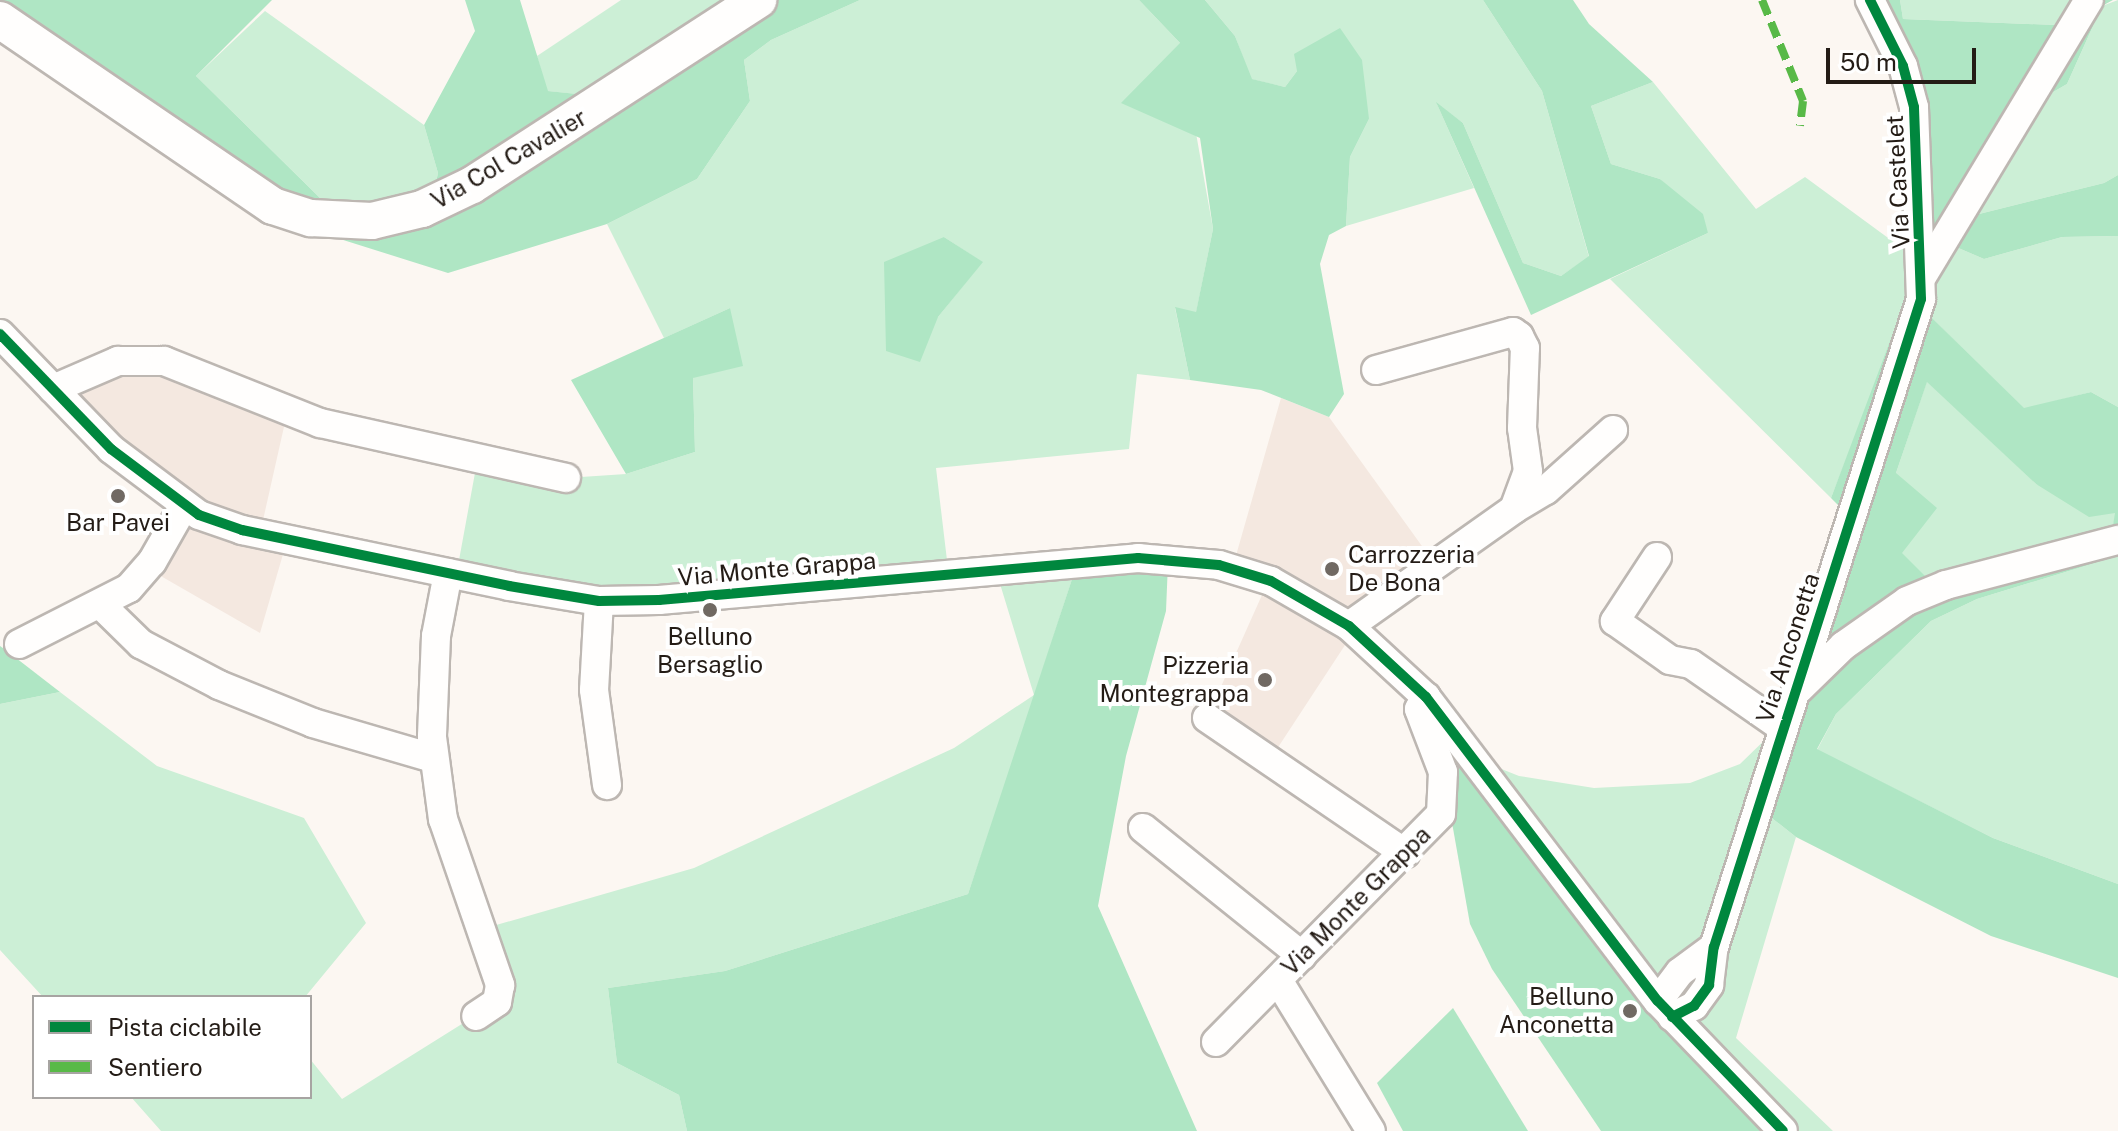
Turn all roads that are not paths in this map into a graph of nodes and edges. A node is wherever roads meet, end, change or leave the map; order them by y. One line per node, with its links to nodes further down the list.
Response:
1 (758, 0): 4 (main road, Via Col Cavalier)
2 (1870, 0): 5 (street, Via Castelet)
3 (2089, 0): 5 (street)
4 (0, 20)
5 (1923, 275): 20 (street, Via Anconetta)
6 (0, 334): 8 (street, Via Monte Grappa)
7 (1376, 370): 12 (street)
8 (53, 389): 10 (street); 11 (street, Via Monte Grappa)
9 (1613, 430): 12 (street)
10 (566, 478)
11 (184, 506): 15 (street, Via Monte Grappa); 17 (street)
12 (1514, 509): 18 (street)
13 (2118, 540): 20 (street, Via Anconetta)
14 (1657, 557): 23 (street, Via Anconetta)
15 (448, 573): 16 (street, Via Monte Grappa); 24 (street)
16 (599, 601): 18 (street, Via Monte Grappa); 25 (street)
17 (101, 605): 19 (street); 24 (street)
18 (1349, 626): 21 (street, Via Monte Grappa)
19 (19, 644)
20 (1795, 692): 23 (street, Via Anconetta)
21 (1426, 697): 27 (street, Via Monte Grappa); 30 (street, Via Monte Grappa)
22 (1207, 718): 27 (street)
23 (1783, 728): 30 (street, Via Anconetta)
24 (433, 758): 31 (street)
25 (607, 785)
26 (1143, 828): 28 (street)
27 (1405, 853): 28 (street, Via Monte Grappa)
28 (1302, 956): 29 (street, Via Monte Grappa)
29 (1278, 980): 32 (street, Via Monte Grappa); 33 (street)
30 (1665, 1009): 34 (street, Via Monte Grappa)
31 (476, 1016)
32 (1216, 1042)
33 (1371, 1131)
34 (1783, 1131)

